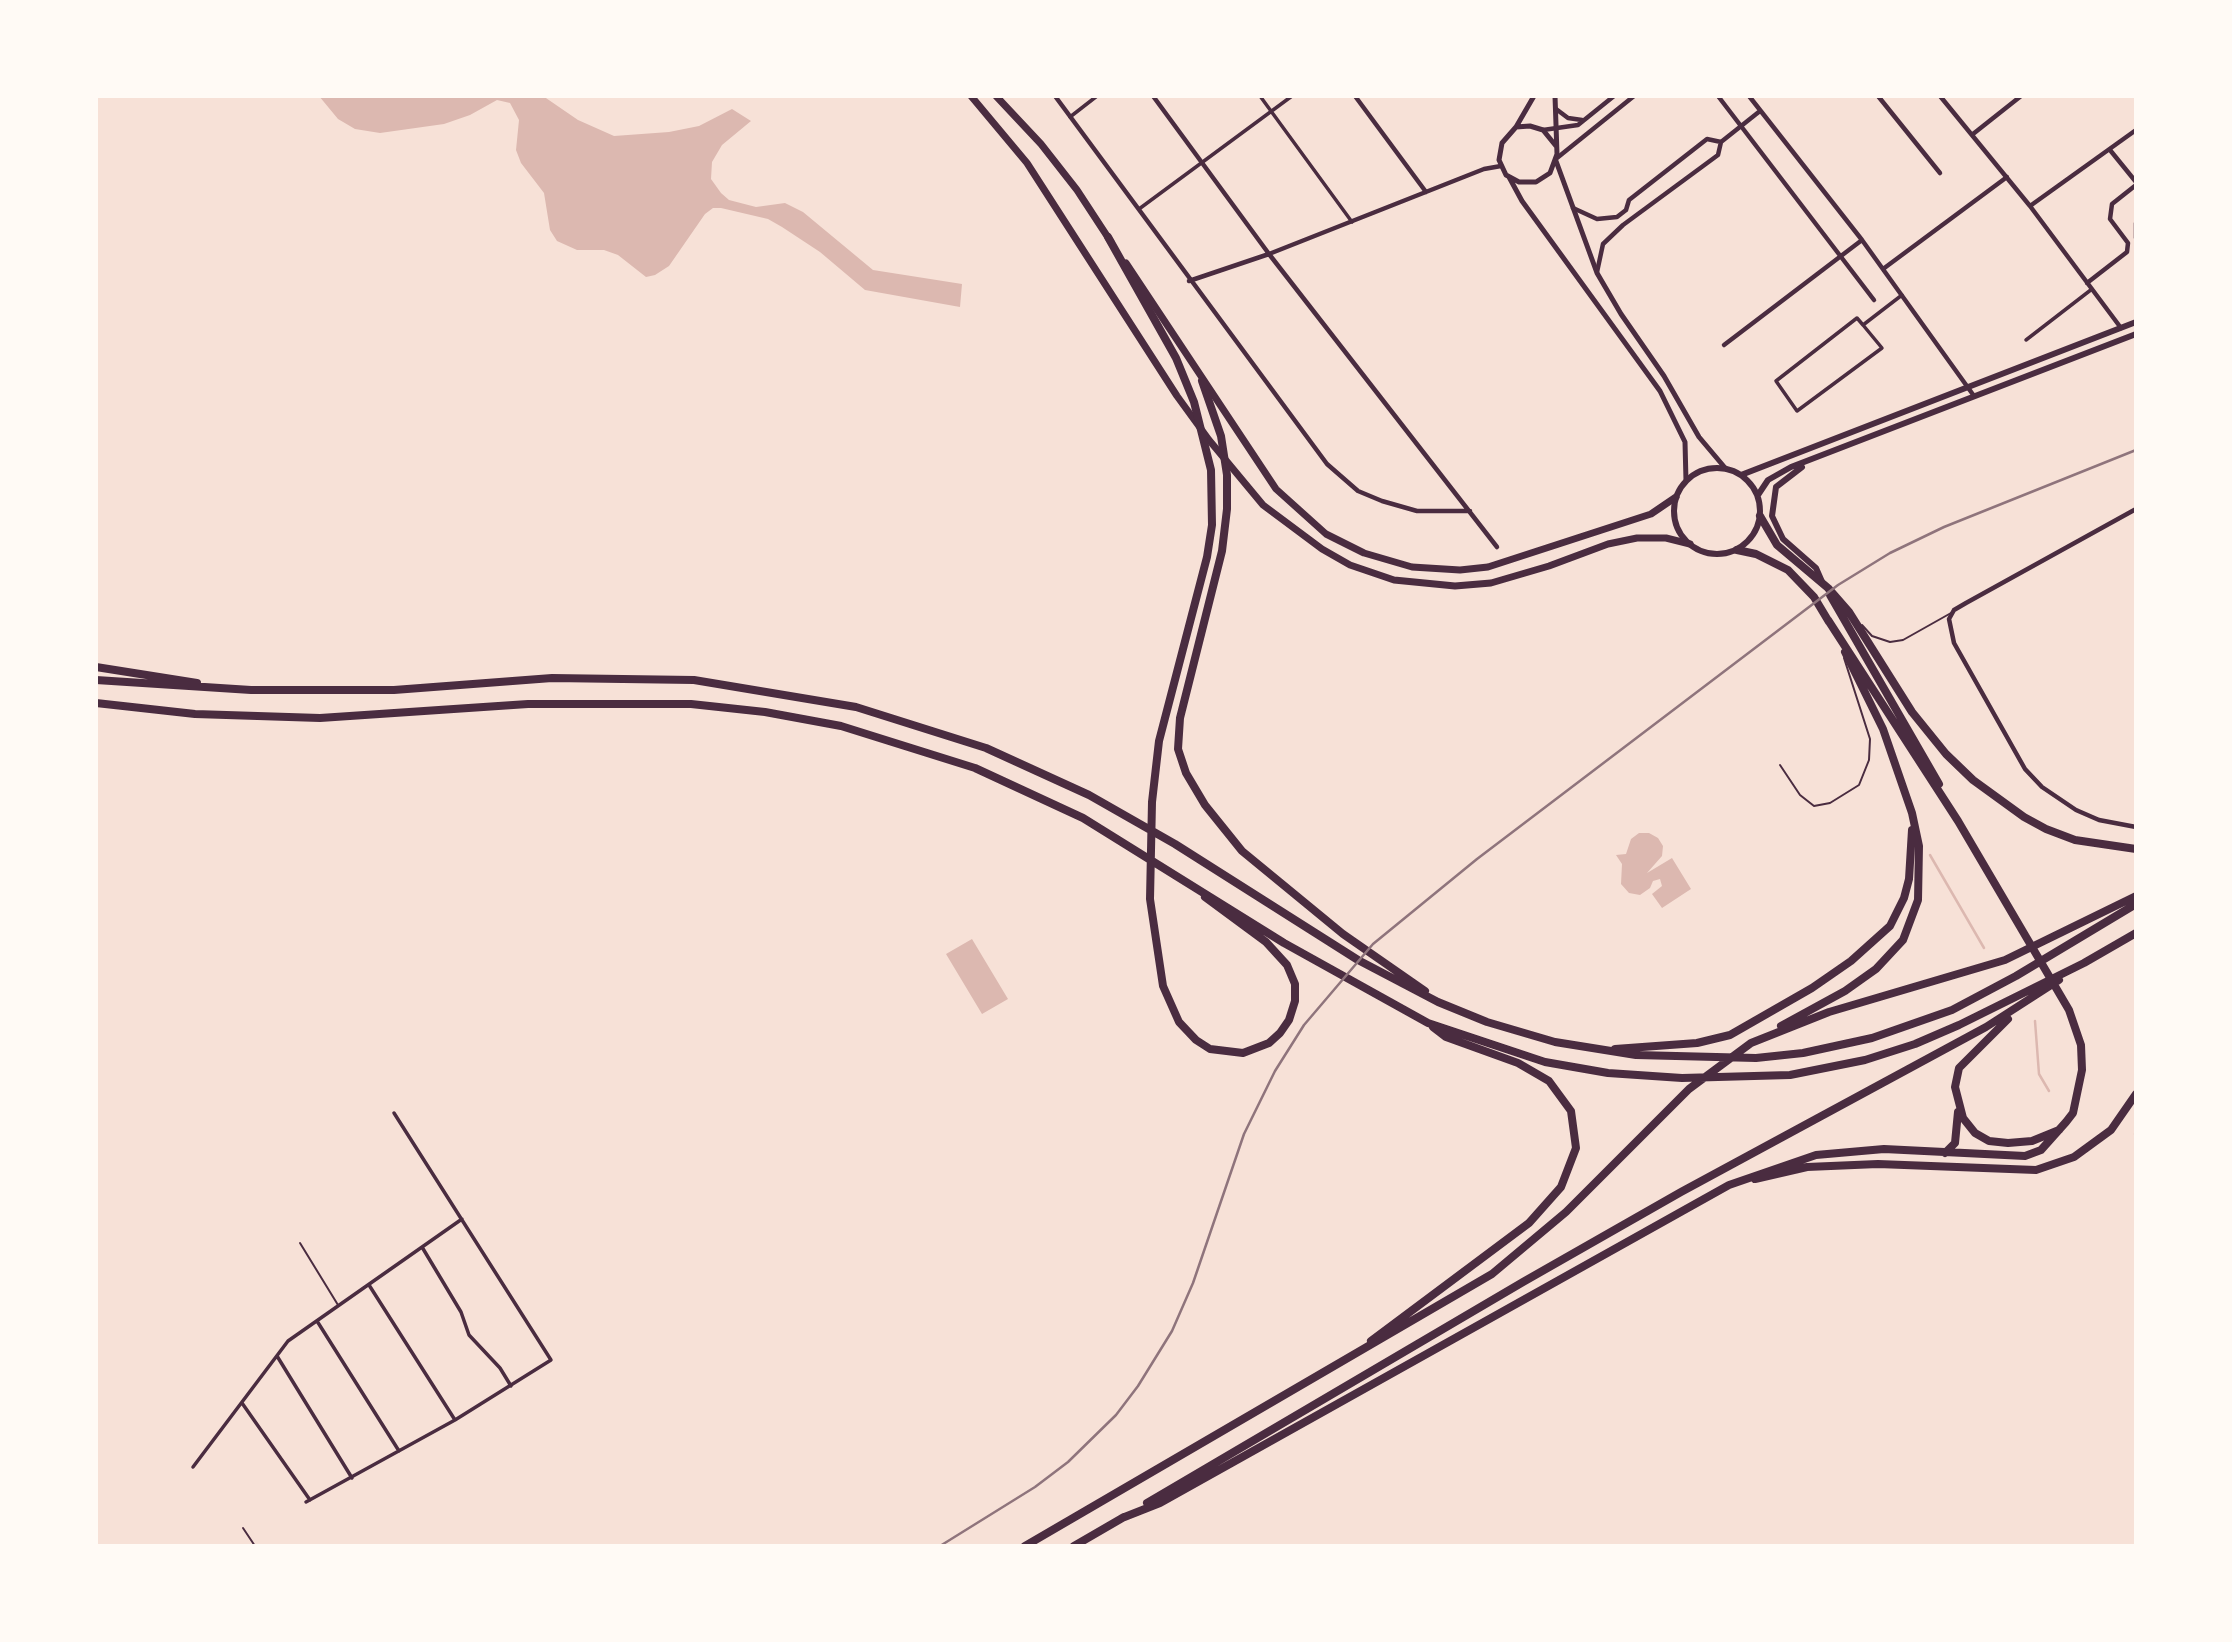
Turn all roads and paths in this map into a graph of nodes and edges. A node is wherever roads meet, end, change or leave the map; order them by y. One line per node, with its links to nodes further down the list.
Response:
1 (971, 96): 77 (highway)
2 (996, 96): 47 (highway)
3 (1055, 96): 21 (street)
4 (1097, 96): 21 (street)
5 (1153, 96): 33 (street)
6 (1259, 96): 20 (street)
7 (1292, 96): 20 (street)
8 (1355, 96): 39 (street)
9 (1534, 96): 23 (street)
10 (1555, 96): 18 (street)
11 (1614, 96): 22 (street)
12 (1633, 96): 32 (street)
13 (1718, 96): 24 (street)
14 (1749, 96): 19 (street)
15 (1878, 96): 35 (street)
16 (2021, 96): 28 (street)
17 (1945, 97): 28 (street)
18 (1556, 108): 22 (street); 26 (street)
19 (1760, 111): 24 (street); 49 (street)
20 (1271, 112): 33 (street); 45 (street)
21 (1070, 117): 42 (street)
22 (1583, 120): 26 (street)
23 (1516, 127): 25 (street); 34 (street)
24 (1741, 127): 29 (street); 51 (street)
25 (1543, 130): 26 (street); 30 (street)
26 (1556, 130): 30 (street)
27 (2136, 130): 31 (street)
28 (1973, 134): 37 (street)
29 (1721, 142): 43 (street); 44 (street)
30 (1556, 146): 32 (street)
31 (2110, 150): 38 (street); 40 (street)
32 (1557, 159): 36 (street); 41 (street)
33 (1203, 163): 42 (street); 50 (street)
34 (1501, 166): 36 (street); 39 (street)
35 (1940, 173)
36 (1509, 177): 71 (street)
37 (2007, 177): 40 (street); 52 (street)
38 (2136, 184): 55 (street)
39 (1426, 192): 45 (street)
40 (2030, 206): 55 (street)
41 (1573, 208): 43 (street); 53 (street)
42 (1138, 209): 54 (street)
43 (1626, 210): 44 (street)
44 (1636, 216): 53 (street)
45 (1352, 222): 50 (street)
46 (2136, 223): 48 (street)
47 (1108, 237): 65 (highway); 94 (highway)
48 (2136, 238)
49 (1862, 240): 51 (street); 52 (street)
50 (1269, 254): 54 (street); 75 (street)
51 (1840, 256): 58 (street); 64 (street)
52 (1883, 269): 57 (street)
53 (1597, 273): 69 (street)
54 (1189, 281): 75 (street)
55 (2087, 283): 56 (street)
56 (2092, 289): 61 (street); 63 (street)
57 (1902, 295): 60 (street); 66 (street)
58 (1874, 300)
59 (2136, 322): 61 (main road)
60 (1863, 325): 60 (street)
61 (2121, 328): 66 (main road)
62 (2136, 334): 67 (main road)
63 (2025, 340)
64 (1724, 345)
65 (1202, 381): 73 (highway); 99 (highway)
66 (1971, 388): 67 (street); 70 (main road)
67 (1974, 396): 68 (main road)
68 (1832, 452): 72 (main road); 80 (main road)
69 (1726, 469): 70 (main road); 71 (main road)
70 (1741, 475): 72 (main road)
71 (1686, 481): 73 (main road)
72 (1758, 495): 76 (main road)
73 (1676, 497): 77 (main road)
74 (2136, 509): 82 (street)
75 (1469, 511): 78 (street)
76 (1760, 516): 79 (main road); 80 (highway)
77 (1689, 544): 79 (main road)
78 (1497, 547)
79 (1737, 550): 83 (highway)
80 (1824, 586): 81 (highway); 91 (highway)
81 (1849, 612): 82 (lane); 93 (highway)
82 (1951, 613): 92 (street)
83 (1828, 620): 84 (highway); 91 (highway)
84 (1843, 650): 89 (lane); 90 (highway)
85 (96, 667): 87 (highway)
86 (96, 680): 87 (highway)
87 (251, 690): 99 (highway)
88 (96, 703): 94 (highway)
89 (1780, 765)
90 (1912, 813): 102 (highway); 103 (highway)
91 (1958, 821): 107 (highway)
92 (2136, 827)
93 (2136, 849)
94 (1184, 879): 101 (highway)
95 (2136, 896): 102 (highway)
96 (2136, 904): 103 (highway)
97 (2136, 933): 98 (highway)
98 (2084, 962): 100 (highway); 101 (highway)
99 (1438, 1002): 103 (highway)
100 (2020, 1007): 105 (highway); 124 (highway)
101 (1428, 1023): 116 (highway)
102 (1751, 1043): 116 (highway)
103 (1593, 1050)
104 (2136, 1094): 109 (highway)
105 (1958, 1103): 107 (highway); 108 (highway)
106 (394, 1113): 110 (street)
107 (2059, 1129): 108 (highway)
108 (1945, 1153): 109 (highway)
109 (1729, 1185): 124 (highway)
110 (462, 1219): 112 (street); 118 (street)
111 (300, 1243): 114 (lane)
112 (422, 1247): 113 (street); 118 (street)
113 (369, 1285): 114 (street); 120 (street)
114 (338, 1306): 115 (street)
115 (317, 1321): 117 (street); 121 (street)
116 (1357, 1353): 127 (highway)
117 (277, 1356): 119 (street); 123 (street)
118 (511, 1386): 120 (street)
119 (242, 1403): 122 (street); 123 (street)
120 (455, 1420): 121 (street)
121 (399, 1451): 123 (street)
122 (193, 1467)
123 (352, 1478)
124 (1122, 1518): 128 (highway)
125 (243, 1528): 126 (lane)
126 (255, 1546)
127 (1024, 1546)
128 (1074, 1546)

